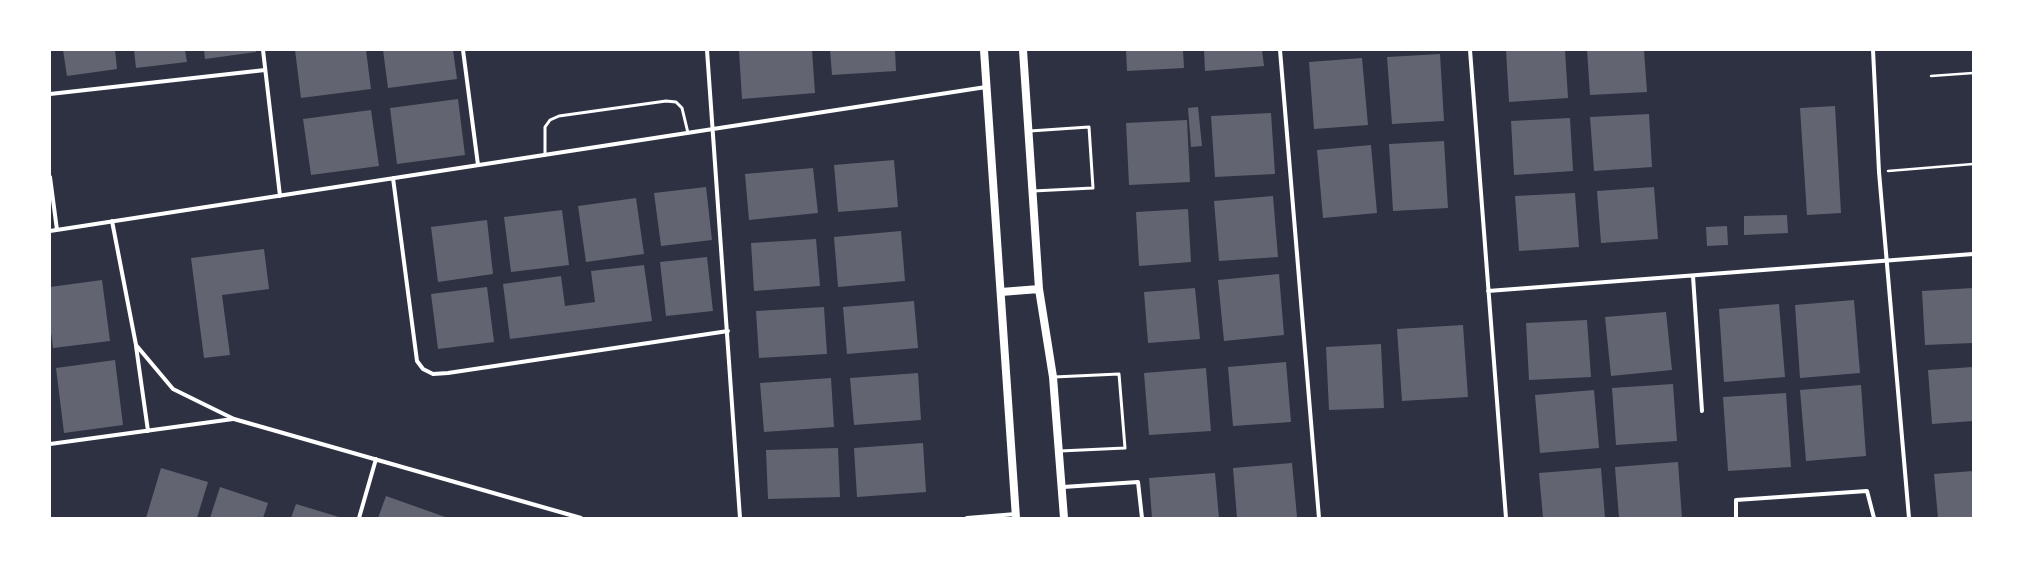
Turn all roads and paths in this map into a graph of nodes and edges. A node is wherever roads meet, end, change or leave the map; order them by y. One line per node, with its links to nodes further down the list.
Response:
1 (263, 50): 9 (street)
2 (463, 50): 19 (street)
3 (706, 50): 14 (street)
4 (984, 50): 12 (main road)
5 (1023, 50): 15 (main road)
6 (1280, 50): 51 (street)
7 (1470, 50): 32 (street)
8 (1873, 50): 20 (street)
9 (265, 70): 13 (street); 24 (street)
10 (1973, 73): 11 (path)
11 (1931, 76)
12 (987, 87): 14 (street); 33 (main road)
13 (50, 94)
14 (712, 129): 16 (street); 34 (street)
15 (1029, 131): 23 (main road); 23 (lane)
16 (688, 133): 17 (street); 17 (lane)
17 (544, 155): 19 (street)
18 (1973, 164): 20 (path)
19 (478, 165): 22 (street)
20 (1879, 172): 29 (street)
21 (50, 177): 26 (street)
22 (392, 178): 24 (street); 34 (street)
23 (1033, 191): 31 (main road)
24 (280, 196): 25 (street)
25 (112, 221): 26 (street); 35 (street)
26 (57, 230): 27 (street)
27 (50, 231)
28 (1973, 254): 29 (street)
29 (1888, 261): 30 (street); 55 (street)
30 (1693, 276): 32 (street); 37 (street)
31 (1040, 289): 33 (main road); 36 (main road)
32 (1488, 290): 52 (street)
33 (1001, 292): 44 (main road)
34 (728, 331): 47 (street)
35 (136, 345): 38 (street); 39 (street)
36 (1053, 377): 41 (main road); 41 (lane)
37 (1702, 411)
38 (234, 419): 39 (street); 42 (street)
39 (148, 431): 40 (street)
40 (50, 444)
41 (1058, 451): 43 (main road)
42 (376, 460): 45 (street); 46 (street)
43 (1063, 488): 49 (main road); 50 (street)
44 (1016, 516): 48 (street)
45 (359, 518)
46 (581, 518)
47 (740, 518)
48 (967, 518)
49 (1064, 518)
50 (1142, 518)
51 (1319, 518)
52 (1506, 518)
53 (1736, 518): 54 (street)
54 (1874, 518)
55 (1909, 518)

